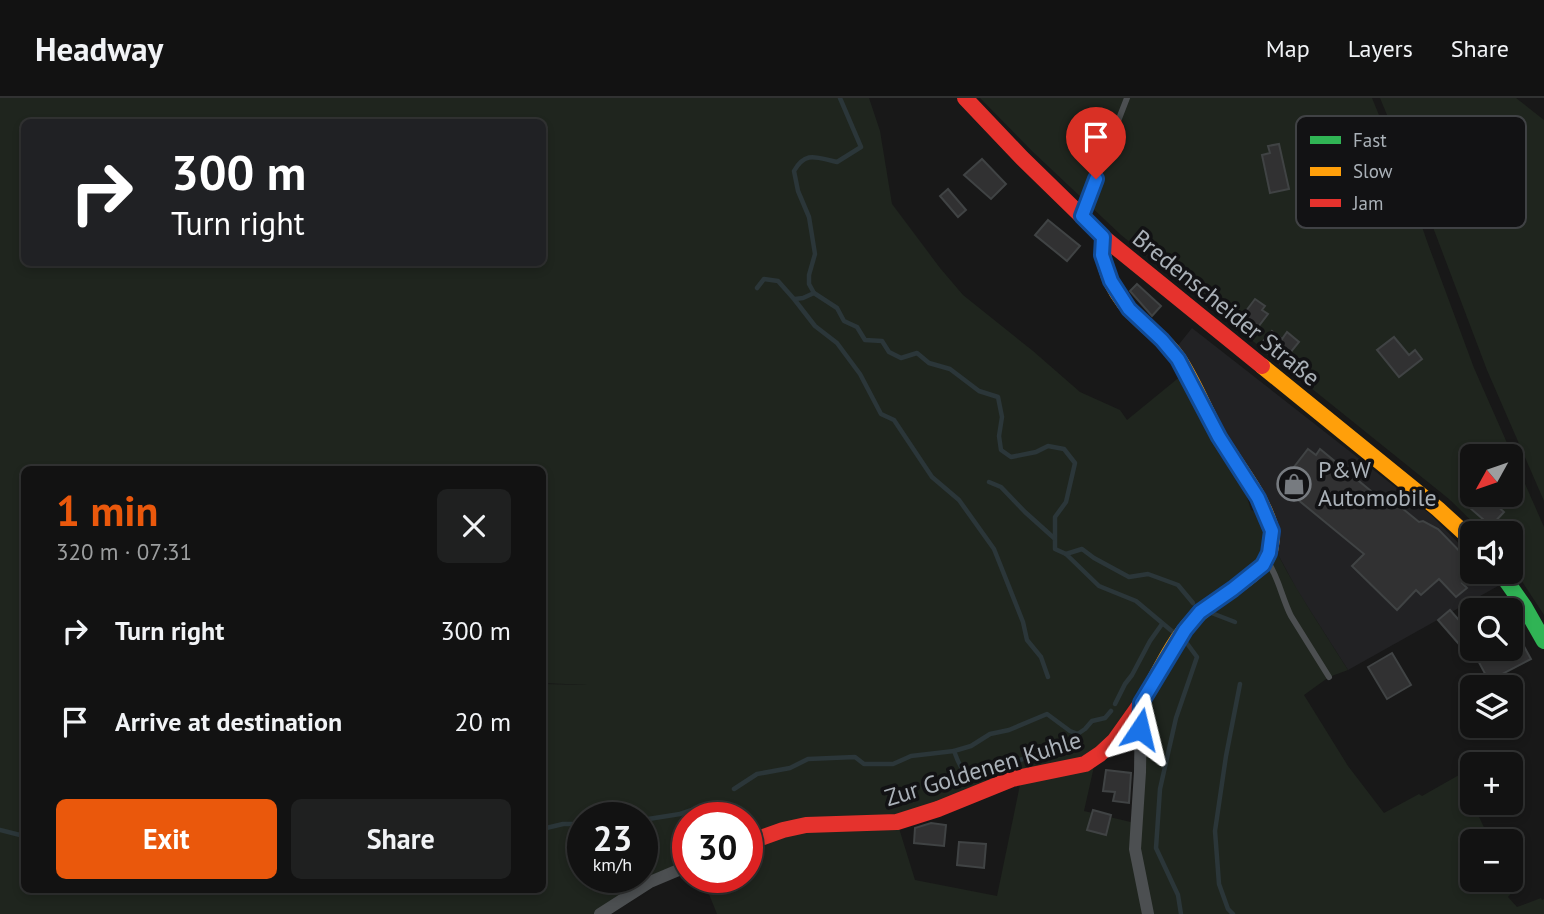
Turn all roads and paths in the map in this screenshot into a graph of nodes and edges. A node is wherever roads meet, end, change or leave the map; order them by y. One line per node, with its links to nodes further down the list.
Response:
1 (965, 98): 3 (street, Bredenscheider Straße)
2 (1127, 98): 3 (lane)
3 (1082, 216): 4 (street, Bredenscheider Straße)
4 (1103, 237): 5 (street, Bredenscheider Straße); 6 (street)
5 (1460, 529)
6 (1266, 560): 9 (lane); 10 (street, Zur Goldenen Kuhle)
7 (1508, 584): 8 (street)
8 (1544, 642)
9 (1329, 677)
10 (1141, 703): 11 (street, Zur Goldenen Kuhle); 14 (street)
11 (763, 837)
12 (672, 873): 13 (street)
13 (600, 914)
14 (1148, 914)

